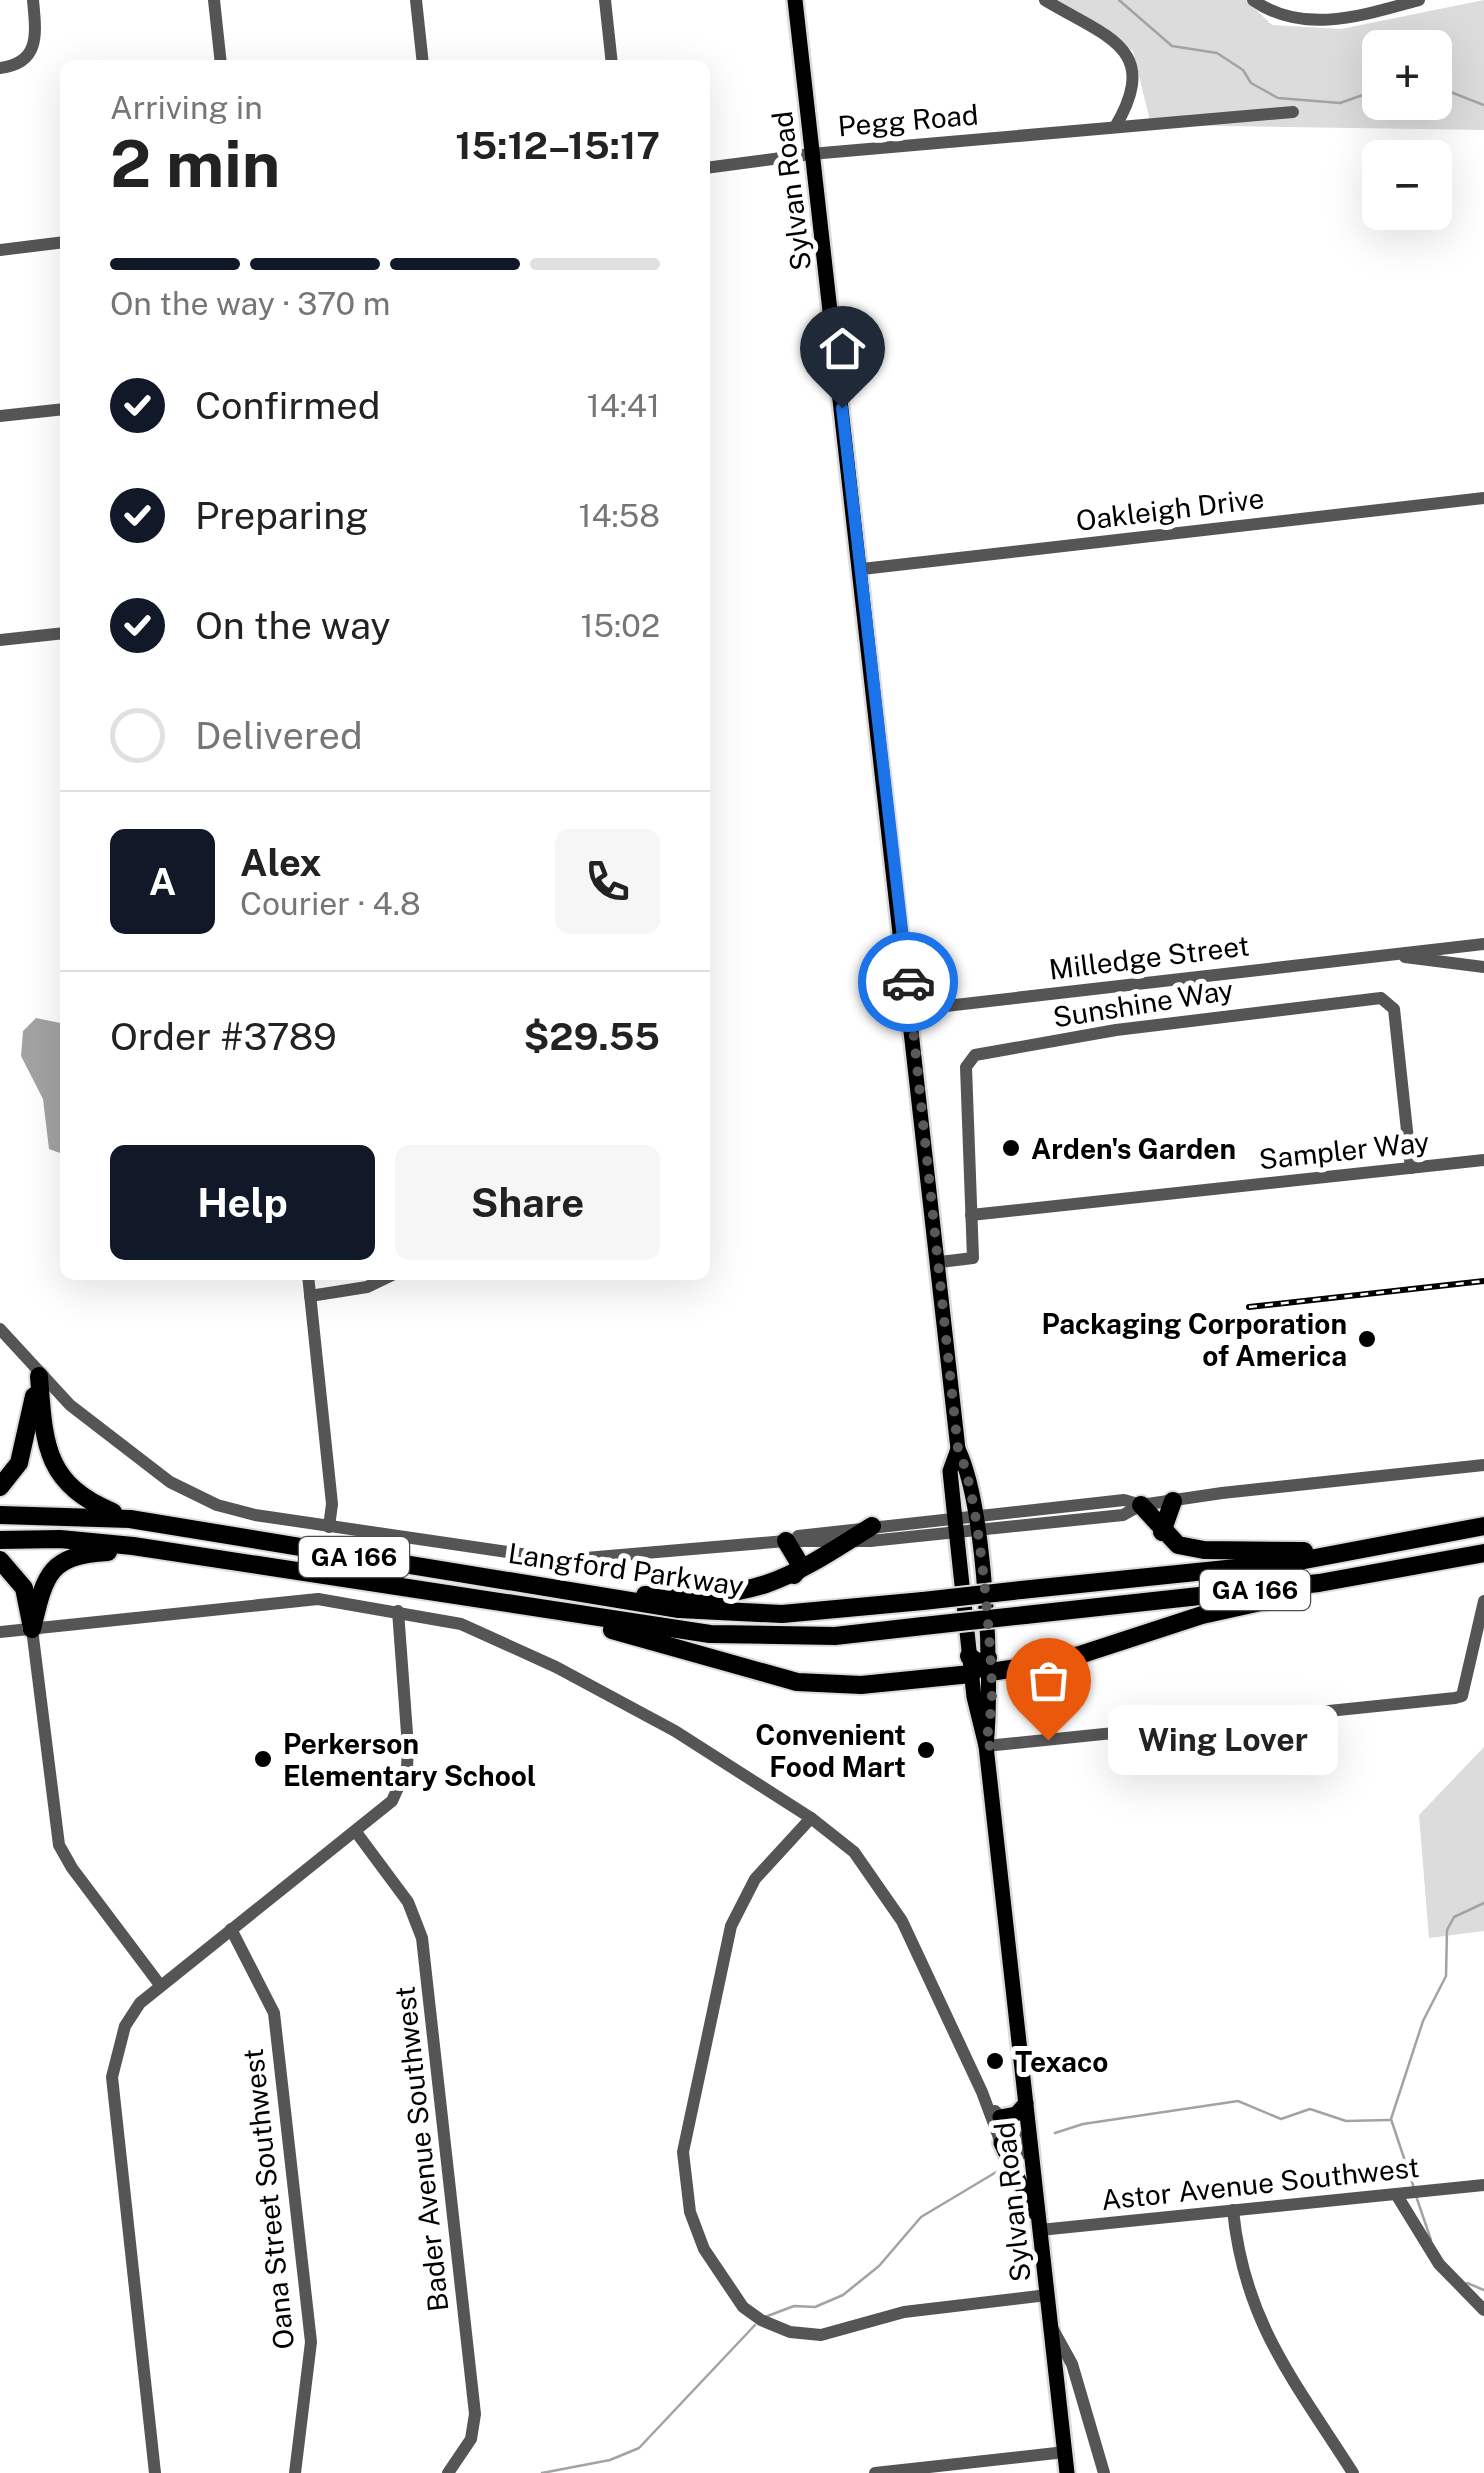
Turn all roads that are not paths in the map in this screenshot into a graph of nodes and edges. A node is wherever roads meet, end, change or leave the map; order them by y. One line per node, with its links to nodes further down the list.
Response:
1 (33, 0): 12 (street)
2 (214, 0): 9 (street)
3 (416, 0): 10 (street)
4 (606, 0): 11 (street)
5 (795, 0): 15 (main road, Sylvan Road)
6 (1045, 0): 14 (street)
7 (1253, 0): 8 (street)
8 (1419, 0)
9 (220, 60)
10 (422, 60)
11 (612, 60)
12 (0, 68)
13 (1293, 112): 14 (street, Pegg Road)
14 (1115, 127): 15 (street, Pegg Road)
15 (811, 154): 16 (street, Pegg Road); 22 (main road, Sylvan Road)
16 (710, 167)
17 (60, 243): 18 (street)
18 (0, 250)
19 (60, 409): 20 (street)
20 (0, 416)
21 (1484, 498): 22 (street, Oakleigh Drive)
22 (862, 569): 28 (main road, Sylvan Road)
23 (60, 634): 24 (street)
24 (0, 640)
25 (1484, 944): 26 (street, Milledge Street)
26 (1392, 955): 27 (street, Milledge Street); 28 (street, Milledge Street)
27 (1484, 967)
28 (911, 1010): 32 (main road, Sylvan Road)
29 (1484, 1160): 30 (street, Sampler Way)
30 (1411, 1168): 31 (street, Sampler Way); 31 (street, Sunshine Way)
31 (971, 1216): 32 (street, Sunshine Way)
32 (940, 1262): 38 (main road, Sylvan Road)
33 (308, 1280): 35 (street)
34 (382, 1280): 35 (street)
35 (310, 1296): 49 (street)
36 (0, 1329): 37 (street)
37 (39, 1376): 40 (highway); 44 (highway); 49 (street)
38 (958, 1449): 45 (main road, Sylvan Road); 46 (main road, Sylvan Road)
39 (1484, 1465): 41 (street)
40 (0, 1487)
41 (1173, 1501): 42 (street); 50 (highway)
42 (1141, 1505): 45 (street); 50 (highway)
43 (0, 1515): 44 (highway, Langford Parkway / GA 166)
44 (130, 1519): 60 (highway, Langford Parkway / GA 166)
45 (974, 1523): 46 (street); 66 (main road, Sylvan Road)
46 (956, 1525): 47 (street); 53 (street); 66 (main road, Sylvan Road)
47 (872, 1526): 52 (street); 53 (highway)
48 (1484, 1526): 55 (highway, Langford Parkway / GA 166)
49 (329, 1527): 52 (street)
50 (1162, 1532): 55 (highway)
51 (0, 1540): 54 (highway, Langford Parkway / GA 166)
52 (786, 1541): 53 (street); 59 (highway)
53 (848, 1542): 59 (highway)
54 (155, 1550): 62 (highway, Langford Parkway / GA 166); 64 (highway)
55 (1370, 1551): 60 (highway, Langford Parkway / GA 166, bridge)
56 (1484, 1553): 58 (highway, Langford Parkway / GA 166)
57 (0, 1560): 64 (highway)
58 (1387, 1574): 62 (highway, Langford Parkway / GA 166, bridge); 66 (highway)
59 (794, 1576): 60 (highway)
60 (578, 1592)
61 (1484, 1601): 67 (street)
62 (510, 1605): 66 (highway)
63 (398, 1611): 64 (street); 68 (street); 69 (street)
64 (32, 1629): 65 (street); 71 (street)
65 (0, 1632)
66 (980, 1666): 67 (main road, Sylvan Road)
67 (986, 1746): 73 (main road, Sylvan Road)
68 (811, 1818): 72 (street); 81 (street)
69 (356, 1832): 70 (street); 88 (street, Bader Avenue Southwest)
70 (231, 1928): 71 (street); 87 (street, Oana Street Southwest)
71 (160, 1985): 86 (street)
72 (982, 2092): 74 (street); 75 (street)
73 (1026, 2103): 74 (main road); 76 (main road, Sylvan Road)
74 (1000, 2117): 76 (street)
75 (1001, 2143): 76 (street); 80 (main road)
76 (1031, 2152): 80 (main road, Sylvan Road)
77 (1484, 2185): 78 (street, Astor Avenue Southwest)
78 (1396, 2194): 79 (street, Astor Avenue Southwest); 82 (street)
79 (1233, 2210): 80 (street, Astor Avenue Southwest); 92 (street)
80 (1040, 2226): 81 (main road, Sylvan Road)
81 (1047, 2295): 83 (main road, Sylvan Road)
82 (1484, 2310)
83 (1051, 2326): 84 (main road, Sylvan Road); 91 (street)
84 (1064, 2452): 85 (street); 90 (main road, Sylvan Road)
85 (901, 2472): 89 (street)
86 (155, 2473)
87 (295, 2473)
88 (448, 2473)
89 (875, 2473)
90 (1067, 2473)
91 (1104, 2473)
92 (1353, 2473)

